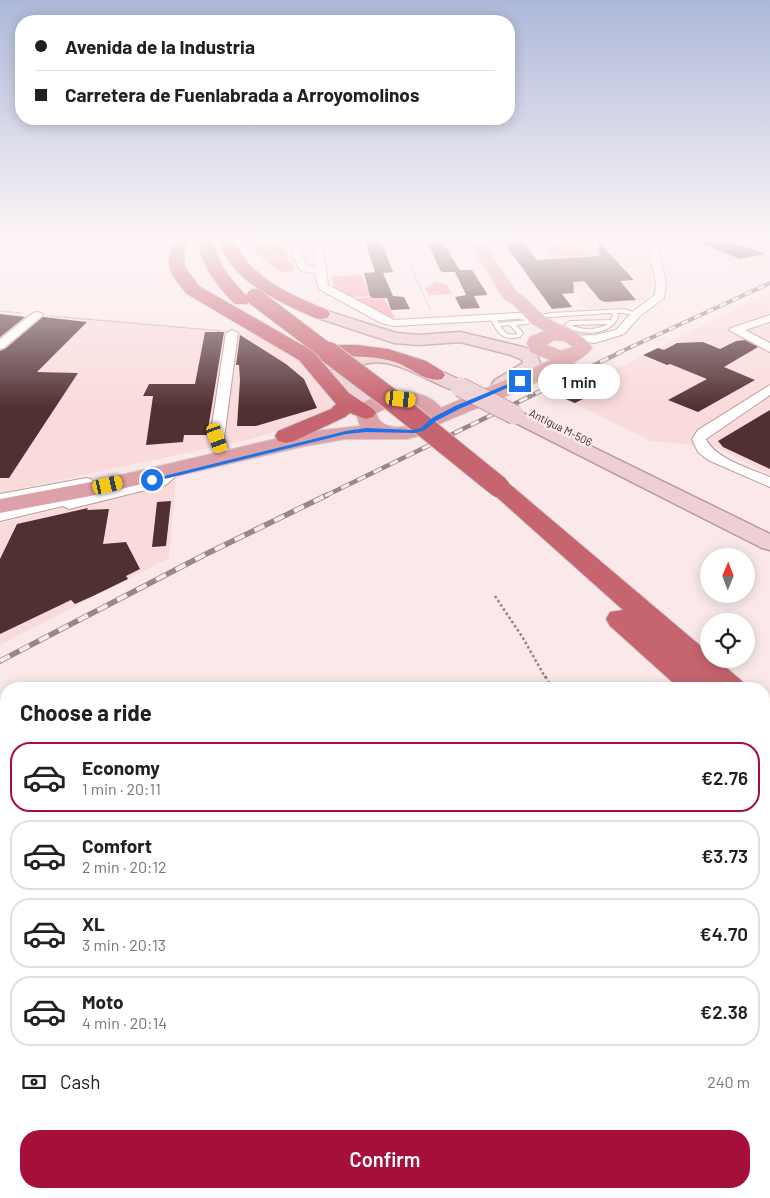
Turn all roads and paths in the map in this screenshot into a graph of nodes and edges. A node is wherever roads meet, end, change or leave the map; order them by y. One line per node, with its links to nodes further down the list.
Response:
1 (203, 296): 27 (highway)
2 (244, 296): 9 (highway)
3 (246, 296): 9 (highway)
4 (283, 296): 12 (highway)
5 (339, 296): 18 (street)
6 (423, 296): 18 (path)
7 (510, 296): 22 (main road)
8 (660, 296): 13 (street)
9 (248, 299): 40 (highway)
10 (0, 311): 14 (path)
11 (612, 312): 13 (lane); 17 (lane); 22 (lane)
12 (321, 314): 18 (street); 30 (street, Antigua M-506)
13 (636, 314): 23 (street)
14 (37, 315): 21 (path); 24 (street)
15 (770, 318): 19 (street)
16 (495, 322): 18 (street); 22 (street); 22 (lane)
17 (612, 322): 17 (lane)
18 (437, 330): 25 (street); 30 (street)
19 (735, 330): 20 (street); 26 (street)
20 (770, 330)
21 (232, 332): 37 (street)
22 (533, 332): 23 (main road); 23 (main road); 25 (street); 29 (main road)
23 (570, 343): 34 (main road)
24 (0, 345)
25 (498, 346): 29 (street)
26 (770, 348)
27 (295, 349): 28 (highway); 33 (highway)
28 (435, 375): 30 (street); 32 (street)
29 (501, 384): 34 (main road)
30 (465, 385): 43 (street, Antigua M-506, bridge)
31 (770, 389): 39 (street)
32 (389, 400): 33 (main road); 34 (main road)
33 (360, 410): 35 (main road); 37 (main road)
34 (428, 411): 35 (main road)
35 (382, 431): 36 (main road)
36 (346, 432): 42 (main road); 44 (street)
37 (222, 451): 38 (main road)
38 (86, 482): 41 (street); 42 (main road)
39 (770, 483)
40 (490, 489): 51 (highway); 52 (highway)
41 (0, 499)
42 (33, 499): 44 (main road)
43 (702, 504): 45 (street); 46 (street, Antigua M-506); 47 (street, Antigua M-506); 48 (street)
44 (1, 518)
45 (770, 526)
46 (770, 533)
47 (770, 543)
48 (770, 554)
49 (495, 596): 50 (path)
50 (548, 682)
51 (693, 682)
52 (723, 682)

